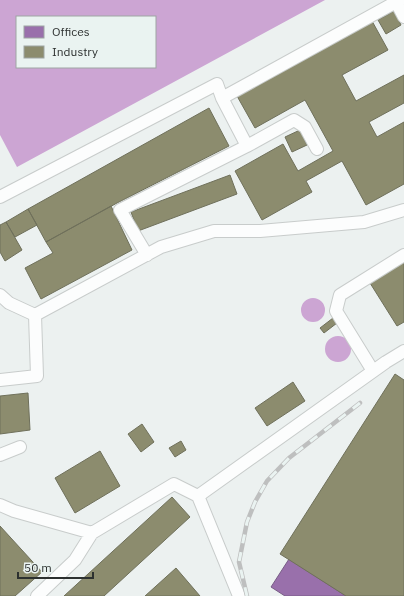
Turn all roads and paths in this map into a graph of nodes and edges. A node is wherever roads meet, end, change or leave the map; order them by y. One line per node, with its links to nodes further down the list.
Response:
1 (397, 1): 2 (lane); 3 (lane)
2 (404, 17)
3 (222, 98): 4 (lane); 6 (lane)
4 (247, 146): 5 (lane); 8 (lane)
5 (317, 149)
6 (0, 197)
7 (404, 210): 8 (lane)
8 (147, 255): 11 (lane)
9 (404, 255): 13 (lane)
10 (0, 295): 11 (lane)
11 (35, 315): 14 (lane)
12 (404, 351): 13 (lane)
13 (373, 371): 17 (lane)
14 (0, 380)
15 (20, 447): 16 (lane)
16 (0, 455)
17 (198, 496): 19 (lane); 21 (lane)
18 (0, 504): 19 (lane)
19 (92, 533): 20 (lane)
20 (36, 596)
21 (239, 596)

